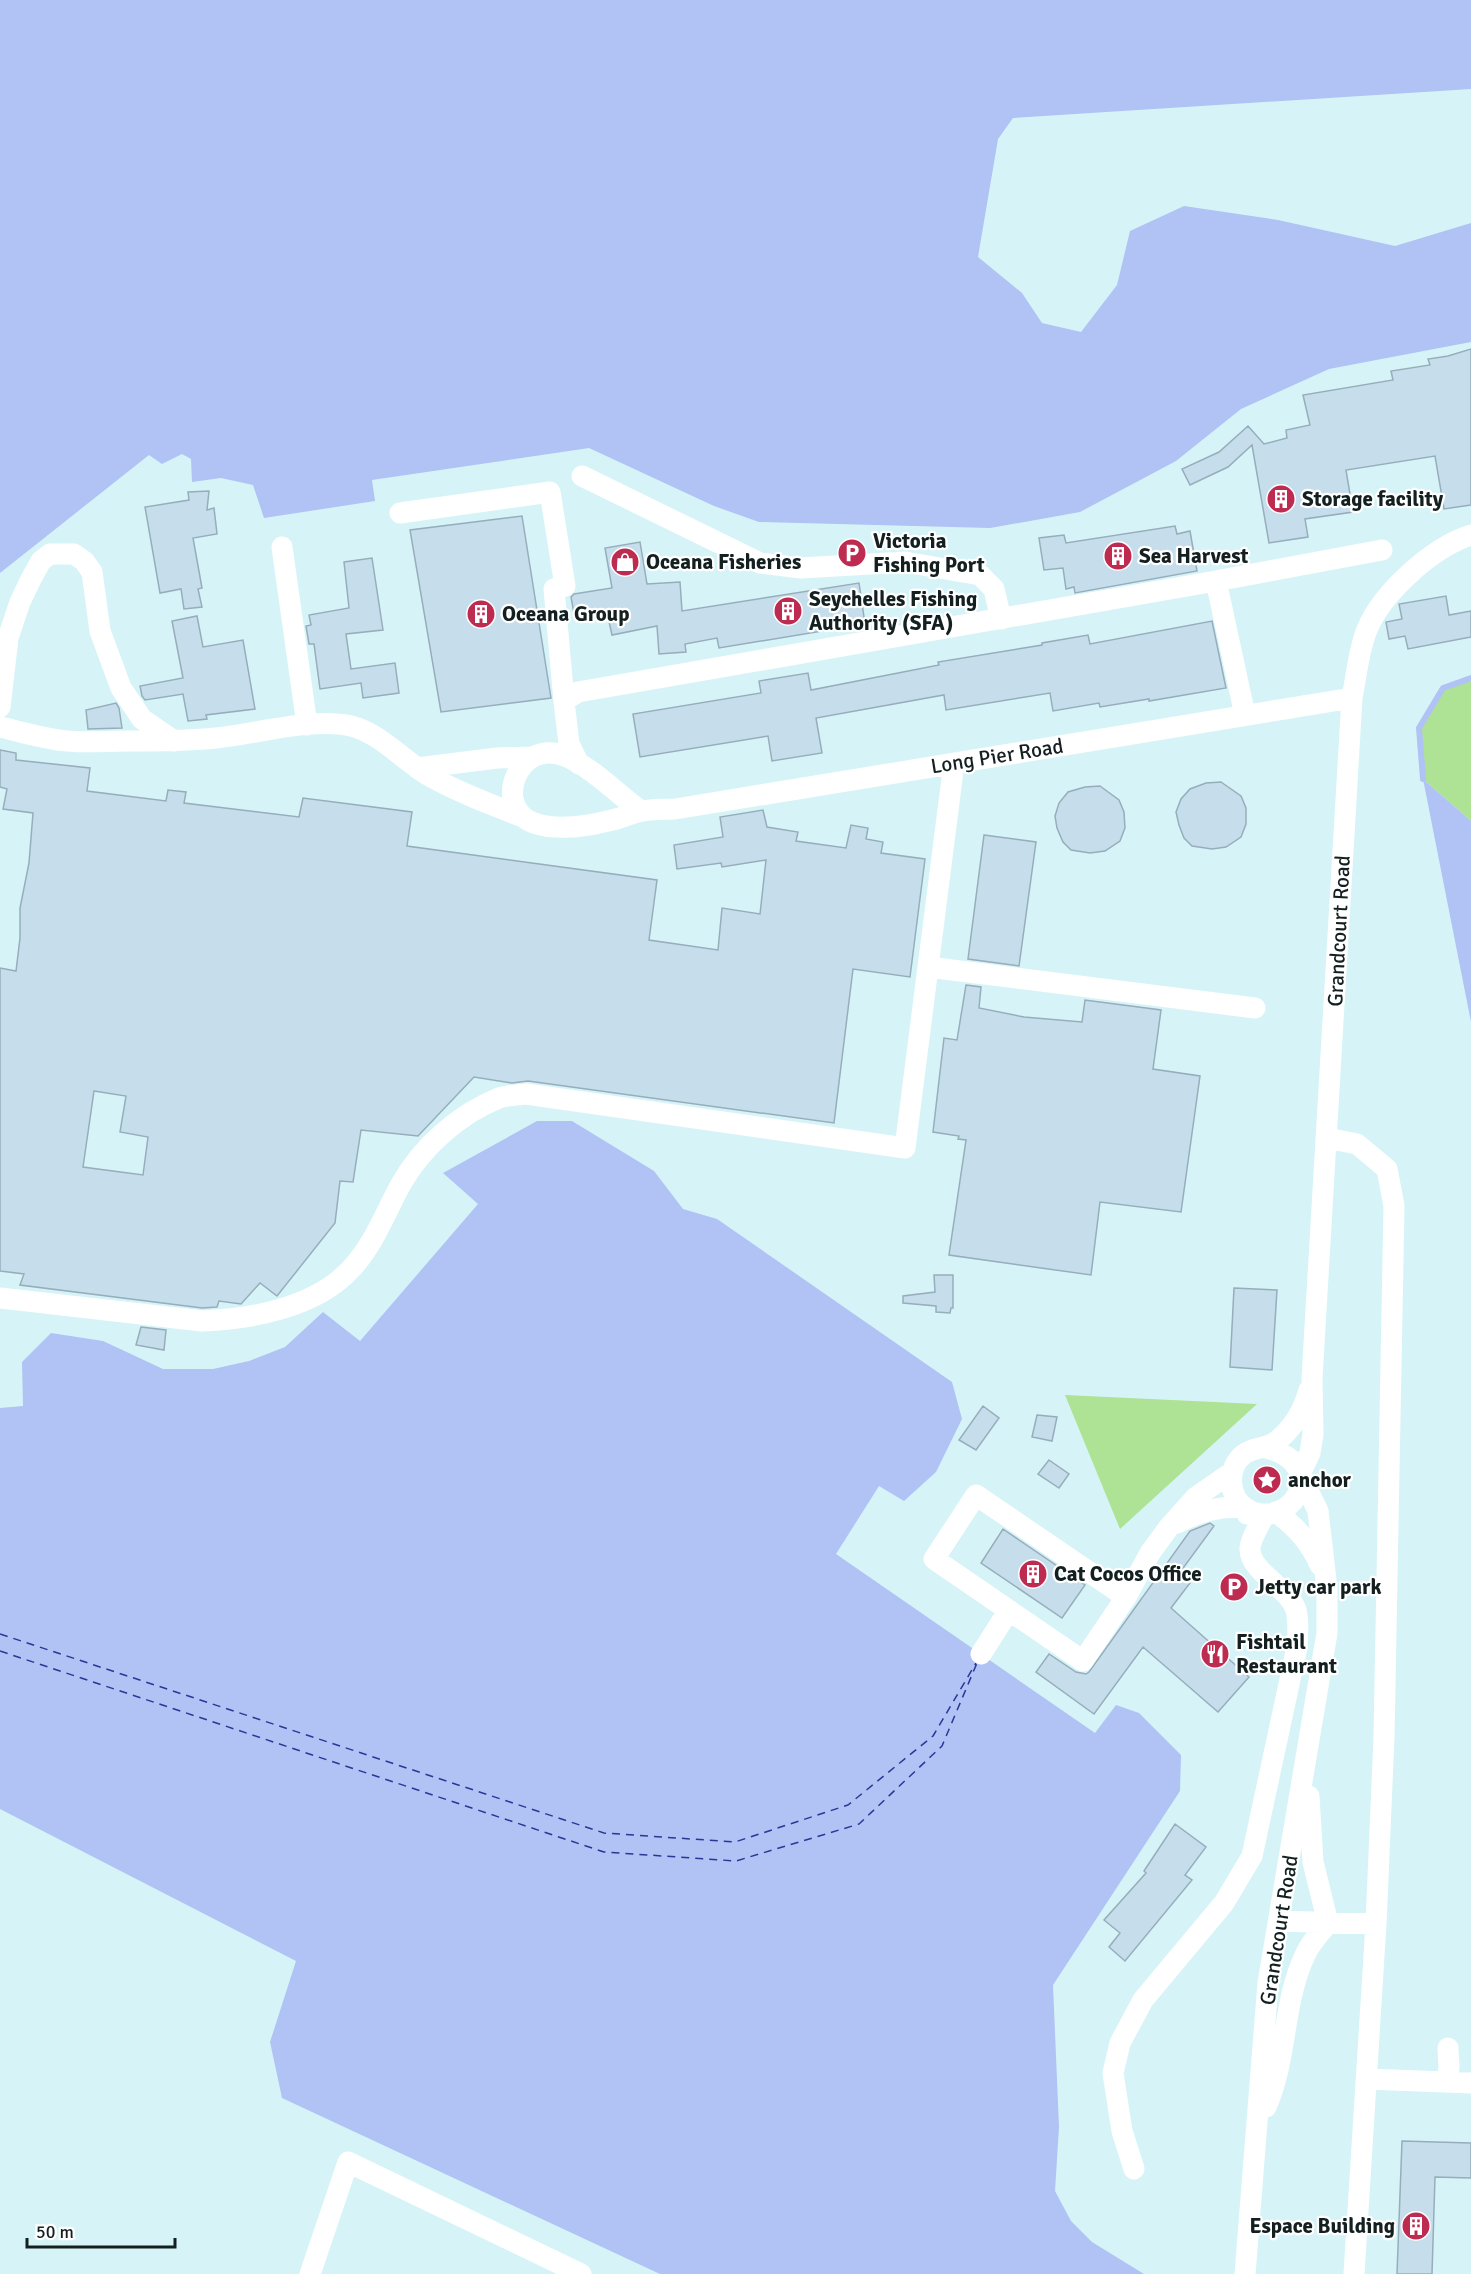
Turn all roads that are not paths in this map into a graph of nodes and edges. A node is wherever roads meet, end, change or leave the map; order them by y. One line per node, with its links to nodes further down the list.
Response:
1 (582, 476): 7 (street)
2 (400, 513): 9 (street)
3 (1471, 535): 8 (street, Grandcourt Road)
4 (282, 547): 12 (street)
5 (1382, 550): 6 (street)
6 (1216, 582): 7 (street); 11 (street)
7 (1001, 619): 9 (street)
8 (1352, 698): 11 (street, Long Pier Road); 23 (street, Grandcourt Road)
9 (564, 701): 17 (street)
10 (0, 706): 14 (street)
11 (1245, 715): 16 (street, Long Pier Road)
12 (307, 725): 14 (street, Long Pier Road); 18 (street, Long Pier Road)
13 (0, 727): 14 (street, Long Pier Road)
14 (174, 741)
15 (531, 757): 17 (street); 18 (street); 20 (street)
16 (954, 763): 19 (street, Long Pier Road); 21 (street)
17 (579, 764): 19 (street)
18 (417, 768): 20 (street, Long Pier Road)
19 (641, 811): 20 (street, Long Pier Road)
20 (523, 817)
21 (928, 967): 22 (street); 24 (street)
22 (1255, 1008)
23 (1327, 1138): 25 (street, Grandcourt Road); 38 (street)
24 (0, 1298)
25 (1312, 1378): 26 (street); 28 (street)
26 (1266, 1448): 27 (street); 28 (street)
27 (1232, 1472): 29 (street); 30 (street)
28 (1300, 1474): 29 (street); 31 (street)
29 (1262, 1511): 30 (street); 31 (street); 44 (street)
30 (1169, 1527): 32 (street)
31 (1327, 1589): 35 (street, Grandcourt Road)
32 (1126, 1597): 33 (street); 33 (street)
33 (1009, 1610): 34 (street)
34 (981, 1654)
35 (1307, 1760): 36 (street, Grandcourt Road); 37 (street)
36 (1279, 1921): 37 (street); 43 (street, Grandcourt Road)
37 (1328, 1923): 38 (street); 43 (street)
38 (1376, 1924): 40 (street)
39 (1448, 2048): 41 (street)
40 (1366, 2079): 41 (street); 48 (street)
41 (1447, 2082): 42 (street)
42 (1471, 2083)
43 (1258, 2124): 47 (street, Grandcourt Road)
44 (1134, 2169)
45 (310, 2274): 46 (street)
46 (581, 2274)
47 (1245, 2274)
48 (1354, 2274)

